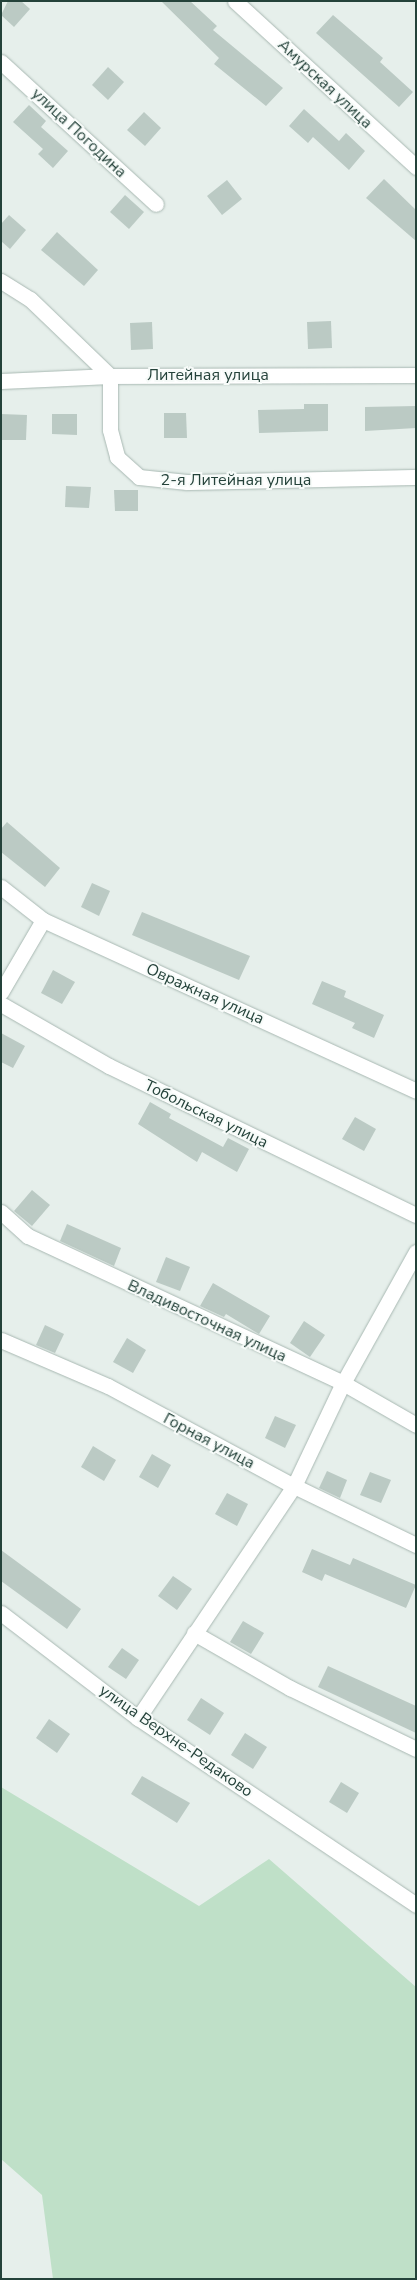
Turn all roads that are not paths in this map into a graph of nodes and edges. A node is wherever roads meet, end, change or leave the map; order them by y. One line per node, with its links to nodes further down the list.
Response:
1 (235, 1): 3 (street, Амурская улица)
2 (1, 62): 4 (street, улица Погодина)
3 (416, 167)
4 (156, 204)
5 (1, 280): 7 (street)
6 (416, 375): 7 (street, Литейная улица)
7 (110, 376): 8 (street, Литейная улица); 9 (street, 2-я Литейная улица)
8 (1, 382)
9 (416, 477)
10 (1, 887): 11 (street, Овражная улица)
11 (43, 920): 12 (street); 14 (street, Овражная улица)
12 (1, 992)
13 (1, 1004): 16 (street, Тобольская улица)
14 (416, 1091)
15 (1, 1212): 19 (street, Владивосточная улица)
16 (416, 1215)
17 (416, 1252): 19 (street)
18 (1, 1340): 21 (street, Горная улица)
19 (343, 1383): 20 (street, Владивосточная улица); 21 (street)
20 (416, 1425)
21 (294, 1486): 22 (street, Горная улица); 24 (street)
22 (416, 1545)
23 (1, 1613): 25 (street, улица Верхне-Редаково)
24 (194, 1633): 25 (street); 26 (street)
25 (138, 1718): 27 (street, улица Верхне-Редаково)
26 (416, 1749)
27 (416, 1905)

